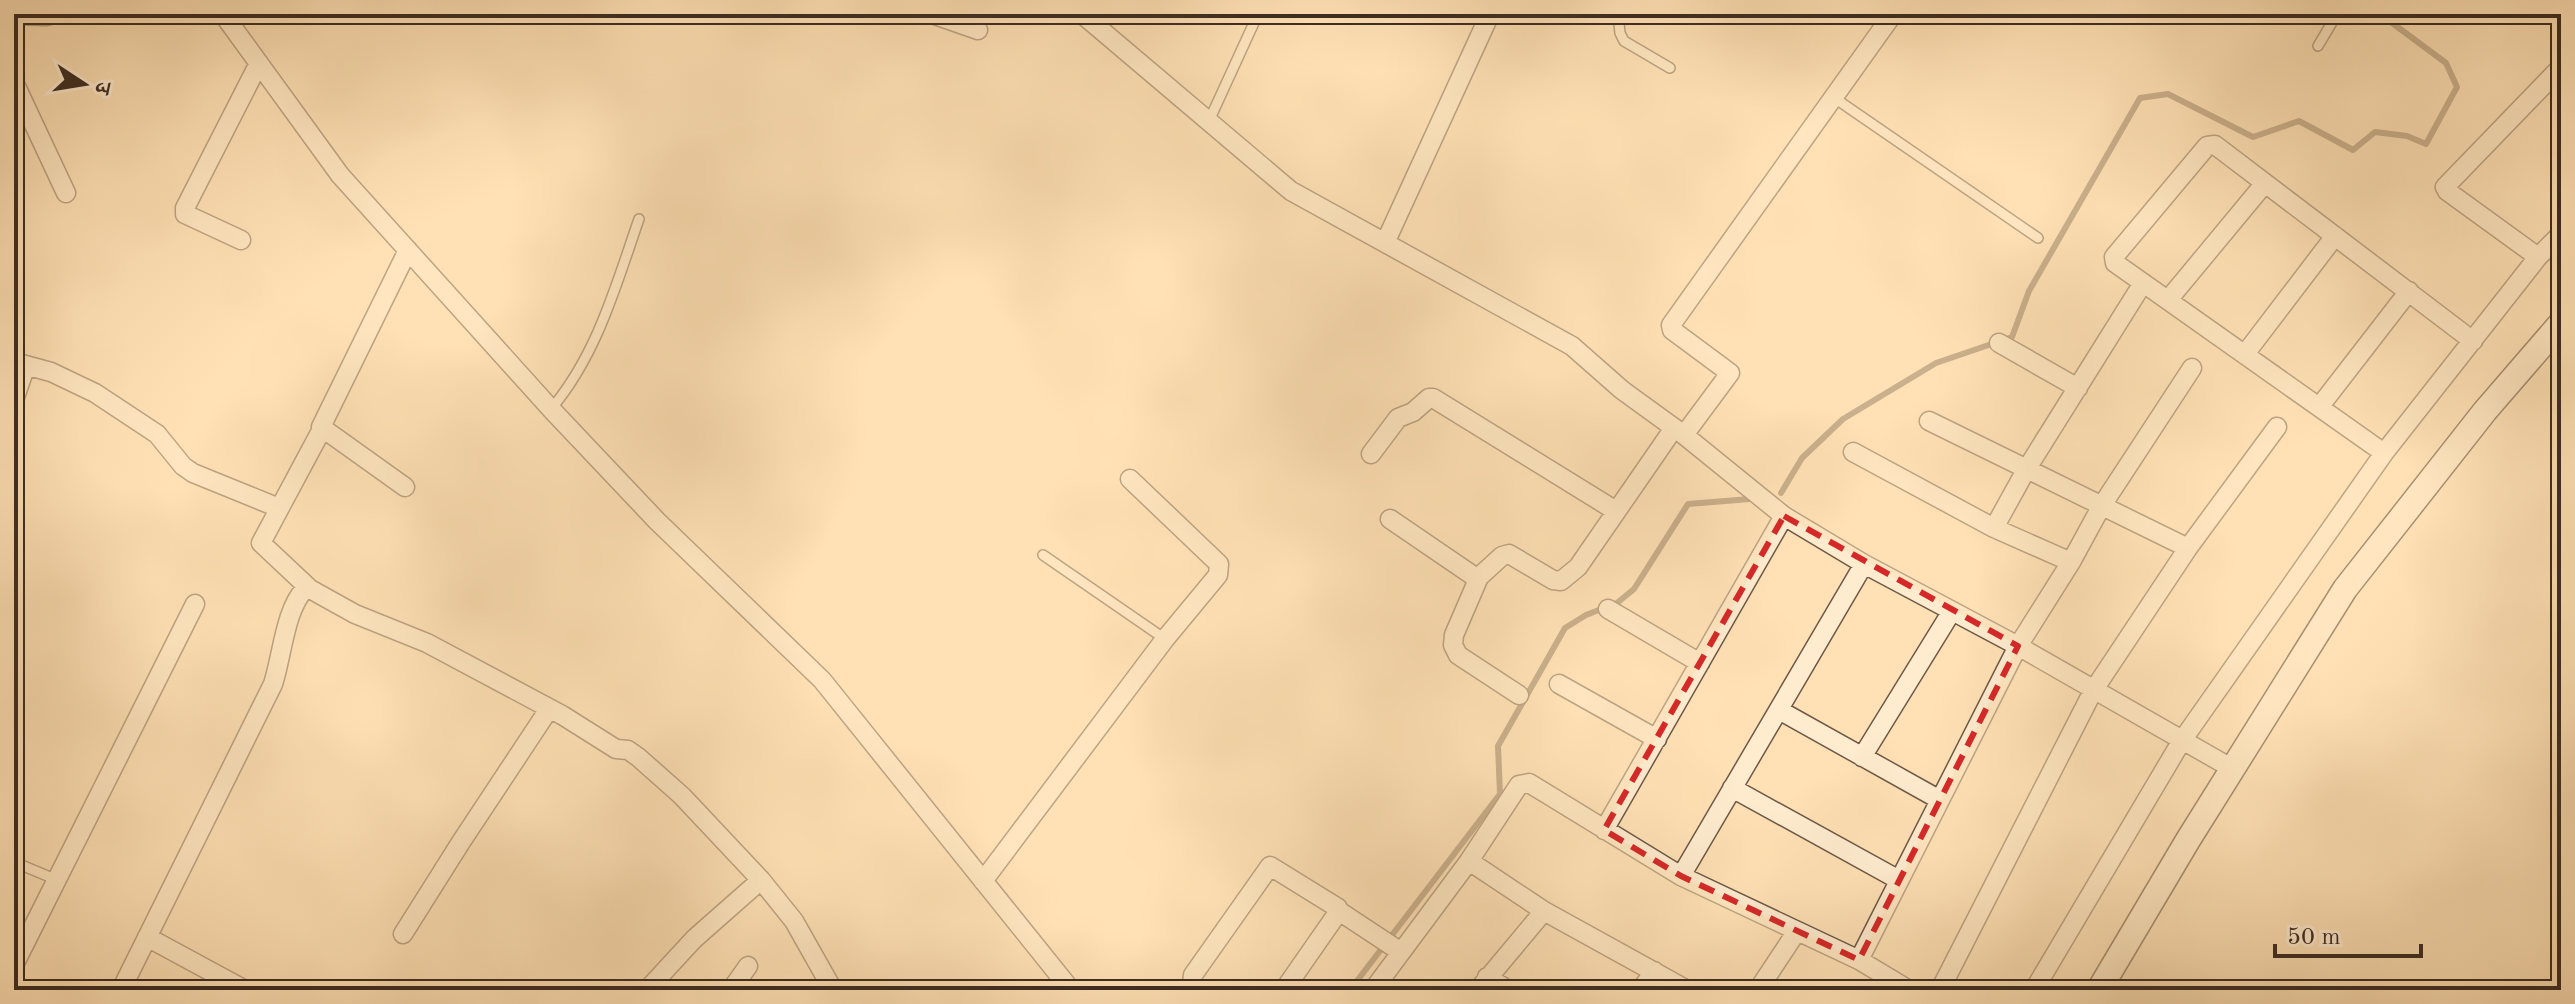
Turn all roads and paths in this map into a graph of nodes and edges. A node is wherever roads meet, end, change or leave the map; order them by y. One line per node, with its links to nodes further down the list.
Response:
1 (55, 14): 10 (street)
2 (223, 14): 13 (street)
3 (932, 14): 11 (street)
4 (1082, 14): 18 (street)
5 (1258, 14): 18 (lane)
6 (1490, 14): 26 (street)
7 (1618, 14): 15 (lane)
8 (1893, 14): 17 (street)
9 (2337, 14): 12 (lane)
10 (14, 15)
11 (978, 30)
12 (2318, 46)
13 (259, 63): 25 (street); 27 (street)
14 (2561, 67): 28 (street)
15 (1670, 68)
16 (14, 82): 20 (street)
17 (1833, 97): 24 (lane); 45 (street)
18 (1208, 123): 26 (street)
19 (2265, 183): 23 (street); 29 (street); 31 (street)
20 (66, 193)
21 (639, 219): 41 (lane)
22 (2561, 234): 28 (street)
23 (2335, 236): 30 (street); 35 (street)
24 (2038, 238)
25 (241, 240)
26 (1385, 243): 45 (street)
27 (408, 250): 41 (street); 44 (street)
28 (2538, 257): 33 (street)
29 (2143, 283): 31 (street); 38 (street)
30 (2409, 291): 33 (street); 40 (street)
31 (2168, 300): 35 (street)
32 (2561, 323): 78 (main road)
33 (2473, 341): 47 (street)
34 (1999, 343): 38 (street)
35 (2245, 354): 40 (street)
36 (20, 364): 39 (street); 53 (street)
37 (2192, 368): 52 (street)
38 (2078, 388): 49 (street)
39 (14, 400)
40 (2320, 406): 47 (street)
41 (551, 409): 88 (street)
42 (1929, 421): 49 (street)
43 (2277, 427): 58 (street)
44 (322, 429): 51 (street); 53 (street)
45 (1679, 431): 54 (street); 55 (street)
46 (1853, 452): 57 (street)
47 (2384, 453): 76 (street)
48 (1371, 454): 54 (street)
49 (2026, 470): 52 (street); 57 (street)
50 (1130, 479): 67 (street)
51 (405, 487)
52 (2101, 507): 58 (street); 60 (street)
53 (279, 508): 63 (street)
54 (1616, 511): 62 (street)
55 (1784, 516): 61 (street); 69 (street)
56 (1390, 519): 62 (street)
57 (1994, 528): 60 (street)
58 (2188, 548): 71 (street)
59 (1043, 555): 67 (lane)
60 (2071, 562): 68 (street)
61 (1864, 564): 66 (street); 74 (street)
62 (1479, 577): 72 (street)
63 (310, 589): 73 (street); 93 (street)
64 (195, 604): 85 (street)
65 (1608, 609): 69 (street)
66 (1952, 611): 68 (street); 77 (street)
67 (1165, 639): 88 (street)
68 (2018, 646): 71 (street); 80 (street)
69 (1700, 663): 75 (street)
70 (1559, 684): 75 (street)
71 (2093, 691): 76 (street); 114 (street)
72 (1519, 695)
73 (549, 709): 86 (street); 92 (street)
74 (1779, 710): 77 (street); 79 (street)
75 (1657, 739): 81 (street)
76 (2181, 742): 78 (street); 115 (street)
77 (1862, 757): 80 (street)
78 (2233, 769): 116 (main road)
79 (1732, 788): 84 (street); 87 (street)
80 (1940, 800): 87 (street)
81 (1604, 830): 82 (street); 84 (street)
82 (1469, 861): 90 (street); 94 (street)
83 (14, 862): 85 (lane)
84 (1681, 876): 91 (street)
85 (57, 880): 96 (street)
86 (761, 880): 102 (street); 104 (street)
87 (1899, 880): 95 (street)
88 (983, 881): 105 (street)
89 (1339, 911): 94 (street); 106 (street); 107 (street)
90 (1544, 911): 98 (street); 99 (street)
91 (1797, 931): 95 (street); 112 (street)
92 (403, 934)
93 (147, 937): 100 (street); 101 (street)
94 (1391, 946): 108 (street)
95 (1859, 960): 113 (street)
96 (14, 965)
97 (748, 966): 103 (street)
98 (1654, 971): 110 (street); 111 (street)
99 (1483, 984): 109 (street)
100 (121, 990)
101 (245, 990)
102 (647, 990)
103 (731, 990)
104 (833, 990)
105 (1071, 990)
106 (1202, 990)
107 (1284, 990)
108 (1373, 990)
109 (1508, 990)
110 (1641, 990)
111 (1687, 990)
112 (1758, 990)
113 (1909, 990)
114 (1940, 990)
115 (2034, 990)
116 (2099, 990)

